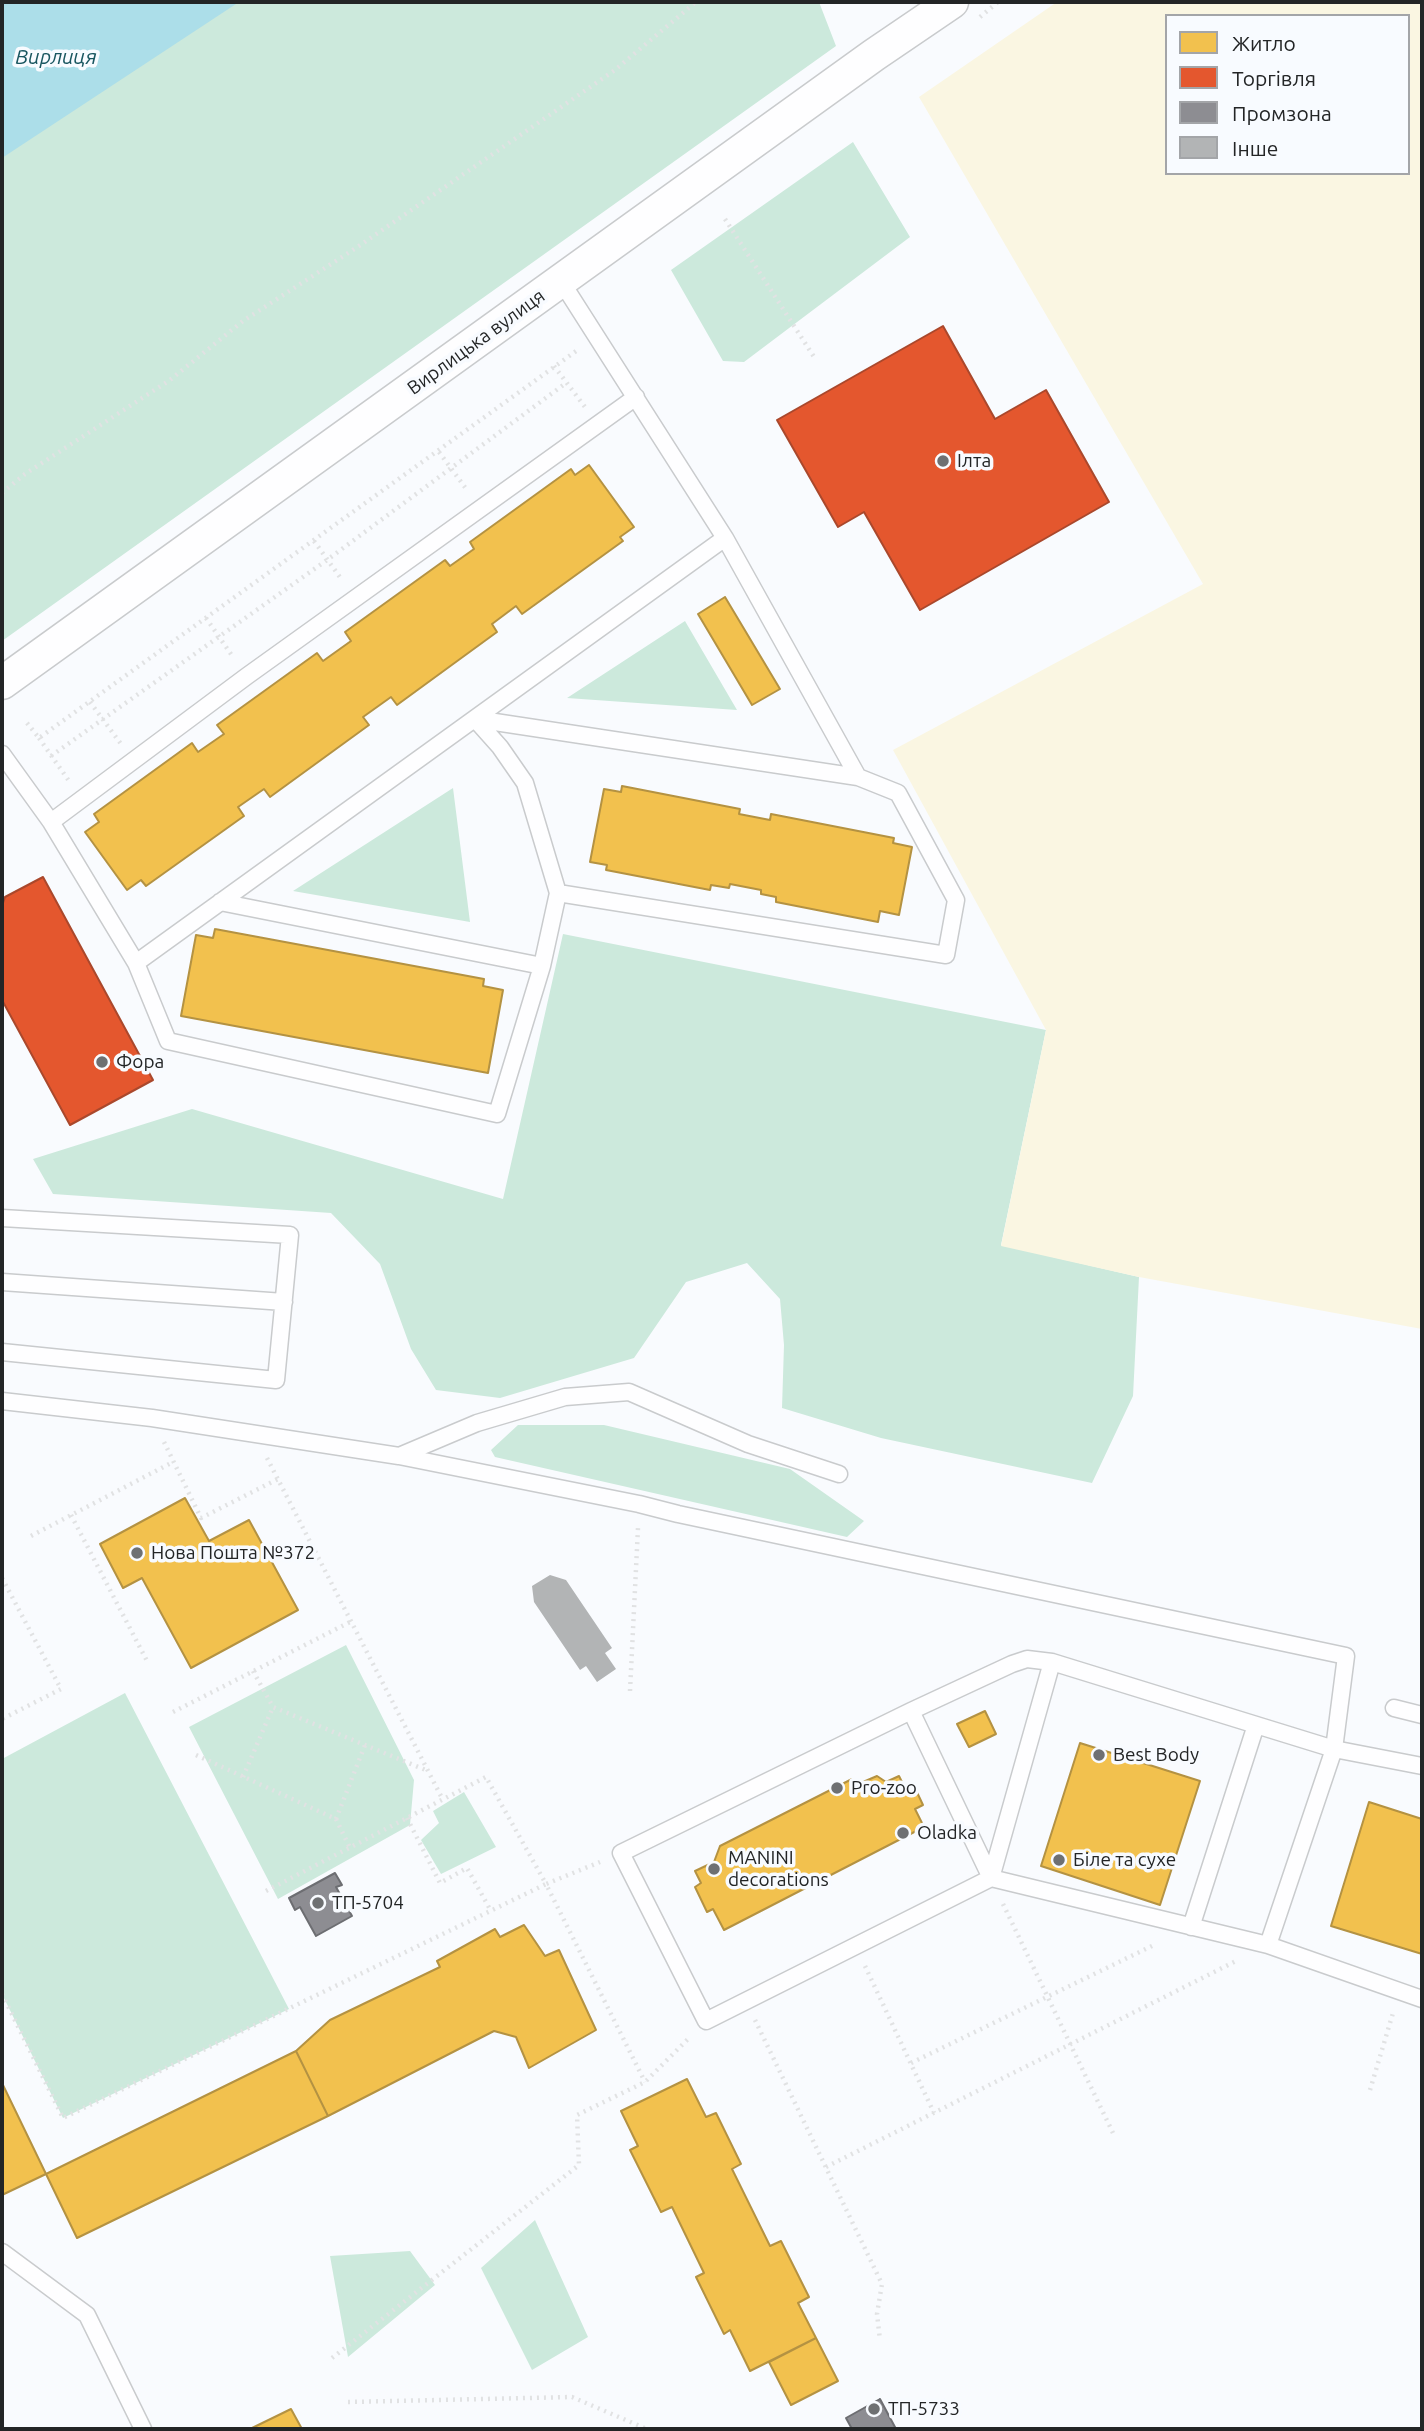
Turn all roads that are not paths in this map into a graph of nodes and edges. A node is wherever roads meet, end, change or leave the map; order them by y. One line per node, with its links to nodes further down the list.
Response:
1 (951, 2): 2 (street, Вирлицька вулиця)
2 (561, 282): 3 (lane); 5 (street, Вирлицька вулиця)
3 (636, 397): 4 (lane); 9 (lane)
4 (725, 538): 6 (lane); 8 (lane)
5 (2, 683)
6 (475, 719): 8 (lane); 10 (lane); 11 (lane)
7 (2, 754): 9 (lane)
8 (858, 777): 10 (lane)
9 (51, 822): 12 (lane)
10 (558, 893): 13 (lane)
11 (220, 902): 12 (lane); 13 (lane)
12 (136, 963): 13 (lane)
13 (542, 967)
14 (2, 1219): 16 (lane)
15 (2, 1282): 16 (lane)
16 (284, 1302): 17 (lane)
17 (2, 1352)
18 (2, 1401): 19 (lane)
19 (399, 1456): 20 (lane); 26 (lane)
20 (839, 1474)
21 (1052, 1662): 23 (lane); 25 (lane); 28 (lane)
22 (1394, 1708): 24 (lane)
23 (911, 1711): 28 (lane); 28 (lane)
24 (1422, 1715)
25 (1256, 1725): 26 (lane); 29 (lane)
26 (1334, 1749): 27 (lane); 30 (lane)
27 (1422, 1766)
28 (991, 1878): 29 (lane)
29 (1191, 1927): 30 (lane)
30 (1268, 1945): 31 (lane)
31 (1422, 1999)
32 (2, 2252): 33 (lane)
33 (143, 2429)

